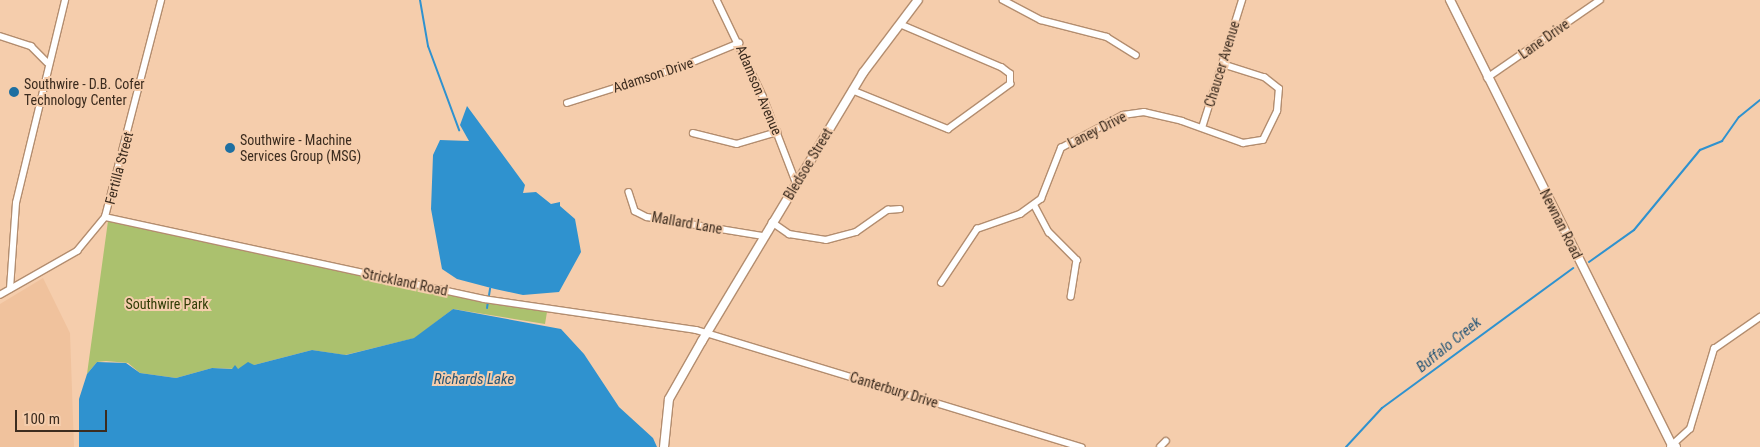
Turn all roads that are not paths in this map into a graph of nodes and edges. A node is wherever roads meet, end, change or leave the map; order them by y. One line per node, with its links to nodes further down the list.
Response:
1 (65, 0): 13 (street)
2 (161, 0): 25 (street, Fertilla Street)
3 (717, 0): 11 (street, Adamson Avenue)
4 (918, 0): 9 (street, Bledsoe Street)
5 (1003, 0): 12 (street)
6 (1242, 0): 14 (street, Chaucer Avenue)
7 (1450, 0): 15 (street, Newnan Road)
8 (1600, 0): 15 (street, Lane Drive)
9 (901, 25): 16 (street, Bledsoe Street); 16 (street)
10 (0, 36): 13 (street)
11 (739, 43): 17 (street, Adamson Drive); 19 (street, Adamson Avenue)
12 (1136, 55)
13 (48, 62): 29 (street)
14 (1224, 64): 18 (street, Chaucer Avenue); 18 (street, Laney Drive)
15 (1487, 78): 38 (street, Newnan Road)
16 (852, 90): 21 (street, Bledsoe Street)
17 (567, 103)
18 (1202, 128): 23 (street, Laney Drive)
19 (777, 132): 20 (street); 21 (street, Adamson Avenue)
20 (694, 133)
21 (796, 182): 26 (street, Bledsoe Street)
22 (629, 192): 27 (street, Mallard Lane)
23 (1035, 206): 28 (street); 31 (street)
24 (900, 209): 26 (street)
25 (105, 217): 29 (street, Fertilla Street); 33 (street, Strickland Road)
26 (772, 222): 27 (street, Bledsoe Street)
27 (763, 236): 33 (street, Bledsoe Street)
28 (940, 283)
29 (10, 289): 30 (street, Fertilla Street)
30 (0, 295)
31 (1071, 297)
32 (1760, 317): 38 (street)
33 (706, 333): 35 (street, Bledsoe Street); 36 (street, Canterbury Drive)
34 (1166, 441): 37 (street)
35 (664, 447)
36 (1082, 447)
37 (1160, 447)
38 (1673, 447)

